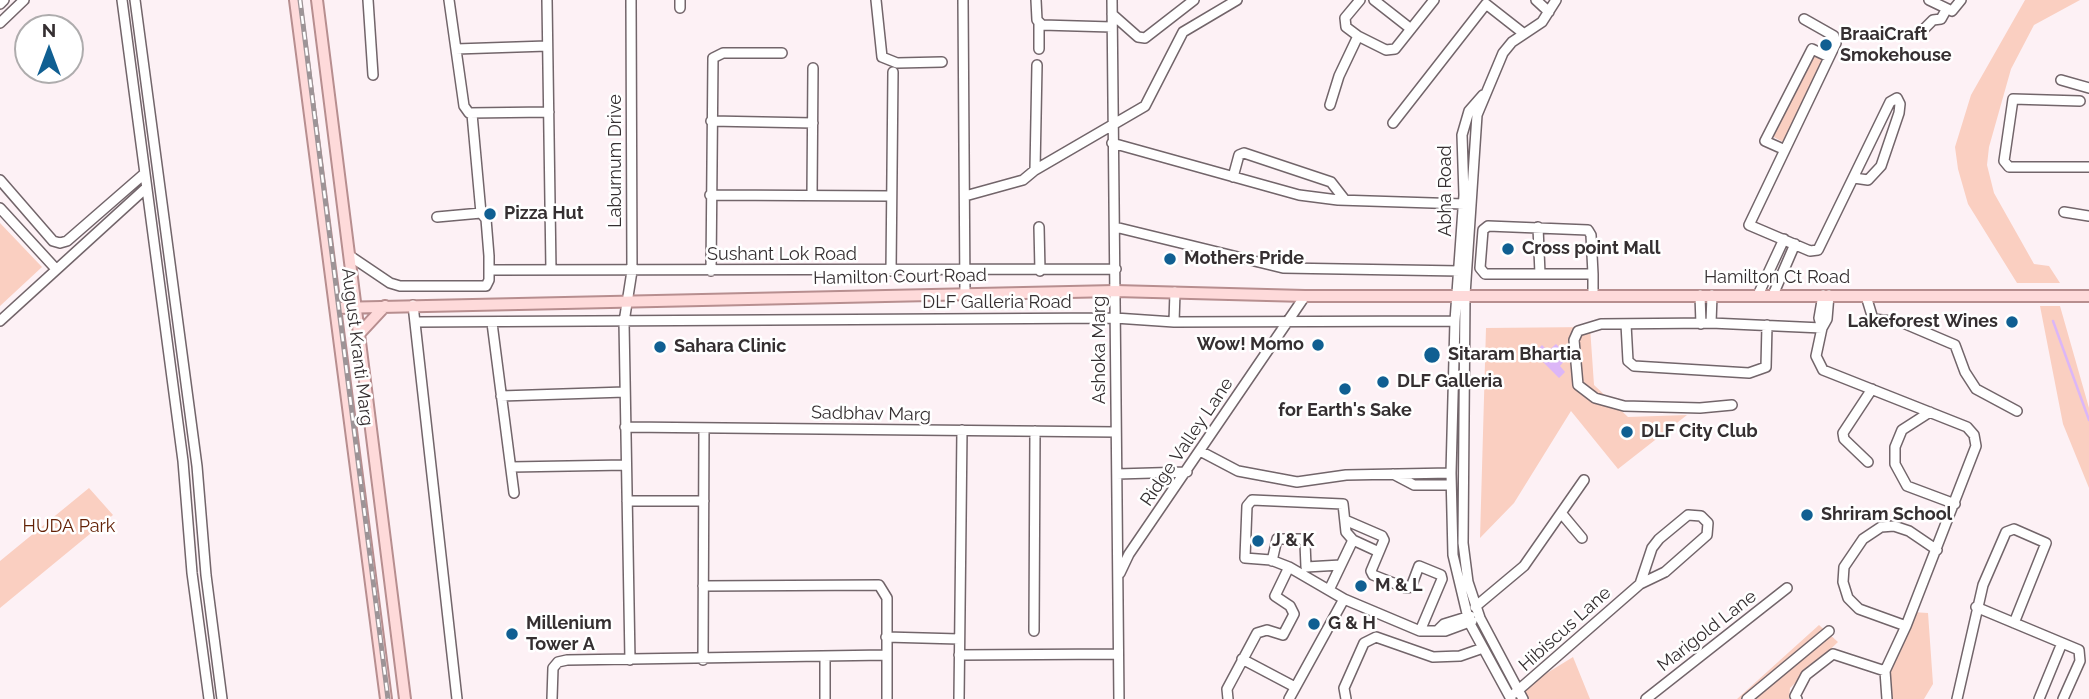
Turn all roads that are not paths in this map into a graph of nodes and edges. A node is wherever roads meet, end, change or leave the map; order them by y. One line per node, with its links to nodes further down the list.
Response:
1 (24, 0): 28 (street)
2 (122, 0): 60 (street)
3 (135, 0): 191 (street)
4 (295, 0): 112 (main road, August Kranti Marg)
5 (317, 0): 83 (main road, August Kranti Marg)
6 (368, 0): 44 (street)
7 (449, 0): 37 (street)
8 (547, 0): 35 (street)
9 (631, 0): 89 (street, Laburnum Drive)
10 (876, 0): 40 (street)
11 (963, 0): 68 (street)
12 (1036, 0): 29 (street)
13 (1112, 0): 26 (street, Ashoka Marg)
14 (1194, 0): 26 (street)
15 (1237, 0): 55 (street)
16 (1360, 0): 34 (street)
17 (1374, 0): 31 (street)
18 (1536, 0): 25 (street)
19 (1556, 0): 25 (street, Abha Road)
20 (1929, 0): 24 (street)
21 (1961, 0): 24 (street)
22 (1429, 2): 31 (street)
23 (1483, 2): 33 (street); 53 (street)
24 (1949, 10): 32 (street)
25 (1549, 12): 33 (street, Abha Road)
26 (1112, 14): 30 (street, Ashoka Marg)
27 (1804, 19): 39 (street)
28 (0, 23)
29 (1039, 24): 30 (street); 36 (street)
30 (1112, 27): 55 (street, Ashoka Marg)
31 (1411, 29): 34 (street)
32 (1923, 30)
33 (1523, 33): 47 (street, Abha Road)
34 (1358, 36): 49 (street)
35 (547, 46): 37 (street); 50 (street)
36 (1039, 49)
37 (456, 50): 51 (street)
38 (782, 53): 52 (street)
39 (1829, 57): 57 (street); 57 (street)
40 (942, 62)
41 (1037, 65): 59 (street)
42 (813, 68): 54 (street)
43 (893, 72): 67 (street)
44 (373, 75)
45 (2061, 80): 46 (street)
46 (2089, 88)
47 (1484, 95): 70 (street, Abha Road); 79 (street, Abha Road)
48 (2080, 101): 58 (street)
49 (1330, 105)
50 (548, 112): 51 (street); 87 (street)
51 (472, 114): 73 (street)
52 (710, 121): 54 (street); 65 (street)
53 (1393, 122)
54 (813, 123): 66 (street)
55 (1112, 125): 56 (street, Ashoka Marg); 59 (street)
56 (1112, 143): 61 (street); 77 (street, Ashoka Marg)
57 (1783, 149): 81 (street)
58 (2089, 167)
59 (1035, 170): 68 (street)
60 (144, 174): 63 (street); 64 (street)
61 (1233, 177): 69 (street); 69 (street)
62 (1854, 178): 62 (street); 82 (street)
63 (0, 180)
64 (146, 188): 84 (street); 190 (street)
65 (710, 195): 66 (street); 90 (street)
66 (812, 195): 67 (street)
67 (891, 196): 91 (street)
68 (965, 196): 88 (street)
69 (1345, 200): 70 (street)
70 (1464, 204): 93 (street, Abha Road)
71 (0, 208): 84 (street)
72 (2064, 212): 74 (street)
73 (481, 213): 75 (street); 86 (street)
74 (2089, 216)
75 (437, 217)
76 (1039, 227): 92 (street)
77 (1115, 227): 85 (street, Ashoka Marg); 93 (street)
78 (1538, 227): 80 (street); 94 (street); 95 (street)
79 (1471, 233): 80 (street); 99 (street, Abha Road)
80 (1483, 234): 94 (street)
81 (1784, 239): 82 (street); 101 (street)
82 (1795, 244): 102 (street)
83 (351, 256): 86 (street); 111 (main road, August Kranti Marg)
84 (56, 269): 114 (street)
85 (1116, 269): 92 (street, Sushant Lok Road); 96 (street, Ashoka Marg)
86 (490, 270): 87 (street, Sushant Lok Road)
87 (551, 270): 89 (street, Sushant Lok Road)
88 (964, 270): 91 (street, Sushant Lok Road); 92 (street, Sushant Lok Road); 98 (street)
89 (632, 271): 90 (street, Sushant Lok Road); 108 (street, Laburnum Drive)
90 (711, 271): 91 (street, Sushant Lok Road)
91 (891, 271)
92 (1040, 271)
93 (1460, 271): 99 (street, Abha Road)
94 (1539, 274): 95 (street)
95 (1593, 275): 105 (street)
96 (1115, 291): 97 (main road, Hamilton Court Road); 98 (main road, Hamilton Court Road); 113 (street, Ashoka Marg)
97 (1175, 292): 104 (main road, Hamilton Court Road); 118 (street)
98 (965, 294): 108 (main road, Hamilton Court Road)
99 (1461, 295): 104 (main road, Hamilton Court Road); 105 (main road, Hamilton Ct Road); 115 (street); 168 (street)
100 (1706, 295): 101 (main road, Hamilton Ct Road); 105 (main road, Hamilton Ct Road); 121 (street); 123 (street)
101 (1758, 295): 102 (main road, Hamilton Ct Road)
102 (1773, 295): 103 (main road, Hamilton Ct Road)
103 (1826, 295): 106 (main road, Hamilton Ct Road); 125 (street)
104 (1305, 296): 119 (street, Ridge Valley Lane)
105 (1594, 296)
106 (1866, 296): 107 (main road, Hamilton Ct Road); 131 (street)
107 (2089, 296)
108 (628, 299): 109 (main road, Hamilton Court Road); 117 (street, Laburnum Drive)
109 (414, 305): 110 (main road, Hamilton Court Road); 116 (street)
110 (385, 306): 111 (main road, Hamilton Court Road); 126 (main road)
111 (355, 307): 112 (main road, Hamilton Court Road); 126 (main road, August Kranti Marg)
112 (335, 308): 192 (main road, August Kranti Marg)
113 (1115, 318): 117 (street, DLF Galleria Road); 118 (street, DLF Galleria Road); 137 (street, Ashoka Marg)
114 (0, 321)
115 (1455, 321): 119 (street, DLF Galleria Road); 143 (street)
116 (416, 322): 120 (street, DLF Galleria Road); 194 (street)
117 (624, 322): 120 (street, DLF Galleria Road); 128 (street, Laburnum Drive)
118 (1174, 322): 119 (street, DLF Galleria Road)
119 (1287, 322): 138 (street, Ridge Valley Lane)
120 (492, 323): 129 (street)
121 (1711, 323): 123 (street); 124 (street)
122 (1626, 324): 123 (street); 124 (street); 130 (street)
123 (1700, 324)
124 (1767, 325): 125 (street)
125 (1822, 328): 127 (street)
126 (359, 334): 193 (main road, August Kranti Marg)
127 (1872, 389): 132 (street); 139 (street)
128 (625, 392): 129 (street); 133 (street, Laburnum Drive)
129 (501, 396): 141 (street)
130 (1732, 405)
131 (2017, 411)
132 (1930, 412): 151 (street); 151 (street)
133 (625, 428): 134 (street, Sadbhav Marg); 140 (street, Laburnum Drive)
134 (704, 428): 135 (street, Sadbhav Marg); 150 (street)
135 (962, 430): 136 (street, Sadbhav Marg); 176 (street)
136 (1035, 431): 137 (street, Sadbhav Marg); 172 (street)
137 (1116, 432): 145 (street, Ashoka Marg)
138 (1200, 451): 142 (street, Ridge Valley Lane); 144 (street)
139 (1868, 462)
140 (626, 465): 141 (street); 149 (street, Laburnum Drive)
141 (510, 467): 148 (street)
142 (1187, 472): 145 (street); 161 (street, Ridge Valley Lane)
143 (1451, 472): 144 (street); 147 (street)
144 (1392, 473): 147 (street)
145 (1117, 474): 161 (street, Ashoka Marg)
146 (1584, 480): 152 (street)
147 (1451, 485): 169 (street)
148 (514, 493)
149 (627, 501): 150 (street); 184 (street, Laburnum Drive)
150 (704, 501): 163 (street)
151 (1955, 505): 156 (street)
152 (1562, 513): 154 (street); 168 (street)
153 (1345, 520): 155 (street); 157 (street); 158 (street)
154 (1583, 538)
155 (1353, 540): 157 (street); 159 (street)
156 (1937, 550): 171 (street); 171 (street)
157 (1379, 552): 173 (street)
158 (1272, 561): 159 (street); 160 (street)
159 (1341, 565): 165 (street)
160 (1289, 567): 165 (street); 183 (street)
161 (1117, 581): 179 (street, Ashoka Marg)
162 (1640, 584): 162 (street, Hibiscus Lane); 189 (street, Hibiscus Lane)
163 (703, 586): 175 (street); 185 (street)
164 (1787, 588): 204 (street, Marigold Lane)
165 (1329, 590): 166 (street)
166 (1344, 599): 173 (street); 187 (street)
167 (1976, 607): 170 (street); 170 (street); 208 (street)
168 (1478, 613): 169 (street); 189 (street)
169 (1467, 620): 173 (street); 178 (street)
170 (2014, 623): 177 (street)
171 (1906, 626): 186 (street)
172 (1034, 631)
173 (1420, 631)
174 (1829, 631): 205 (street)
175 (886, 637): 176 (street); 180 (street)
176 (959, 639): 181 (street)
177 (2062, 643): 209 (street); 210 (street)
178 (1483, 648): 188 (street); 189 (street)
179 (1118, 654): 181 (street); 199 (street, Ashoka Marg)
180 (886, 655): 182 (street); 197 (street)
181 (959, 655): 198 (street)
182 (825, 658): 185 (street); 196 (street)
183 (1242, 659): 187 (street); 200 (street)
184 (630, 660): 185 (street); 195 (street)
185 (703, 660)
186 (1885, 671): 206 (street); 207 (street)
187 (1294, 687): 201 (street)
188 (1344, 688): 202 (street); 203 (street)
189 (1516, 696)
190 (209, 699)
191 (222, 699)
192 (385, 699)
193 (405, 699)
194 (457, 699)
195 (552, 699)
196 (825, 699)
197 (887, 699)
198 (958, 699)
199 (1119, 699)
200 (1228, 699)
201 (1289, 699)
202 (1339, 699)
203 (1346, 699)
204 (1646, 699)
205 (1747, 699)
206 (1797, 699)
207 (1886, 699)
208 (1957, 699)
209 (2039, 699)
210 (2063, 699)

